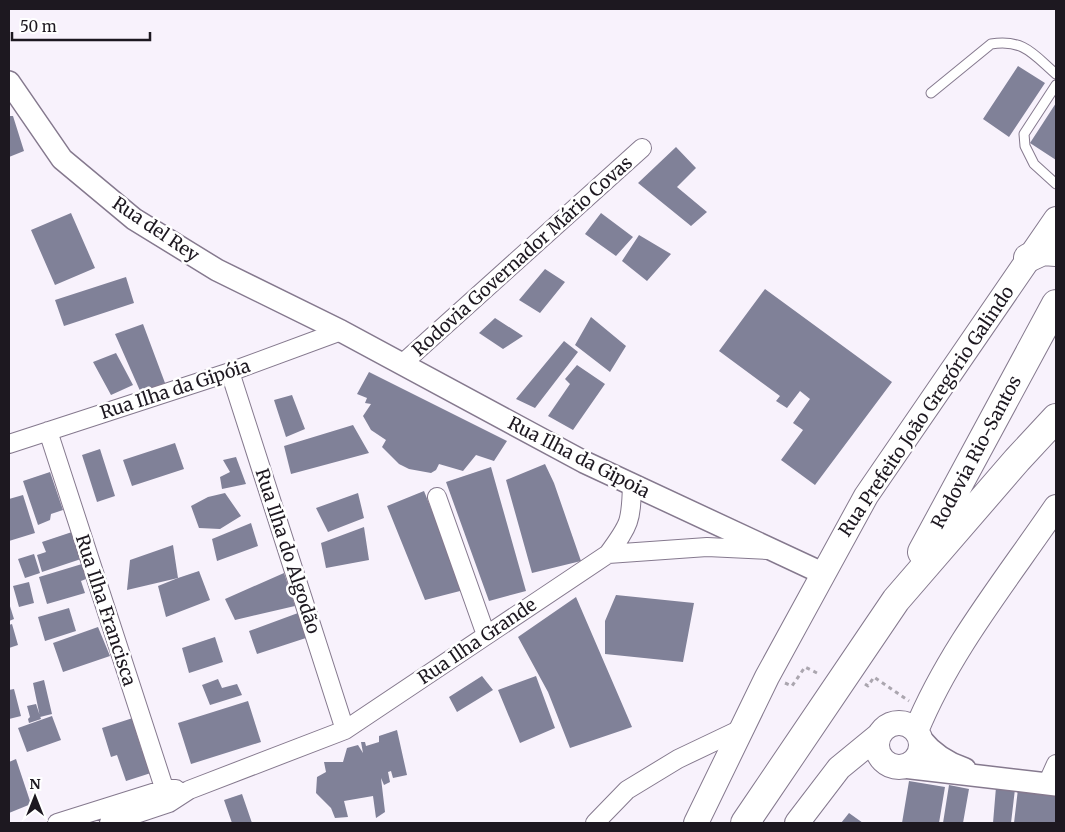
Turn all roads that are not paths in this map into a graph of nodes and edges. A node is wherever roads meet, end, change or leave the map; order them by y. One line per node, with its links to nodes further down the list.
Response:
1 (1056, 74): 4 (lane)
2 (9, 82): 11 (street, Rua del Rey)
3 (1056, 86): 6 (lane)
4 (931, 93)
5 (642, 148): 12 (street, Rodovia Governador Mário Covas)
6 (1056, 184)
7 (1056, 219): 9 (main road, Rua Prefeito João Gregório Galindo)
8 (1056, 252): 9 (highway)
9 (1028, 258): 22 (main road, Rua Prefeito João Gregório Galindo)
10 (1056, 304): 23 (highway, Rodovia Rio-Santos)
11 (341, 331): 12 (street, Rua Ilha da Gipoia); 13 (street, Rua Ilha da Gipóia)
12 (402, 364): 17 (street, Rua Ilha da Gipoia)
13 (230, 372): 15 (street, Rua Ilha da Gipóia); 27 (street, Rua Ilha do Algodão)
14 (1056, 418): 23 (highway, Rodovia Rio-Santos)
15 (48, 431): 16 (street, Rua Ilha da Gipóia); 35 (street, Rua Ilha Francisca)
16 (9, 444)
17 (632, 485): 20 (street, Rua Ilha da Gipoia); 21 (street)
18 (437, 497): 24 (street)
19 (1056, 507): 25 (main road)
20 (777, 552): 21 (street, Rua Ilha Grande); 22 (street, Rua Ilha da Gipoia)
21 (608, 554): 24 (street, Rua Ilha Grande)
22 (822, 573): 26 (main road, Rua Prefeito João Gregório Galindo)
23 (896, 600): 40 (highway, Rodovia Rio-Santos)
24 (486, 635): 27 (street, Rua Ilha Grande)
25 (960, 647): 28 (main road); 29 (main road)
26 (741, 729): 38 (street); 39 (main road, Rua Prefeito João Gregório Galindo)
27 (345, 730): 35 (street, Rua Ilha Grande)
28 (883, 731): 29 (main road); 31 (main road); 34 (main road)
29 (918, 735): 31 (main road); 32 (street)
30 (1056, 764): 33 (street)
31 (898, 767): 32 (street); 34 (main road)
32 (986, 778): 33 (street)
33 (1052, 784)
34 (822, 789): 41 (main road)
35 (167, 796): 36 (street, Rua Ilha Grande); 37 (street, Rua Ilha Grande)
36 (56, 823)
37 (109, 823)
38 (595, 823)
39 (696, 823)
40 (745, 823)
41 (797, 823)

